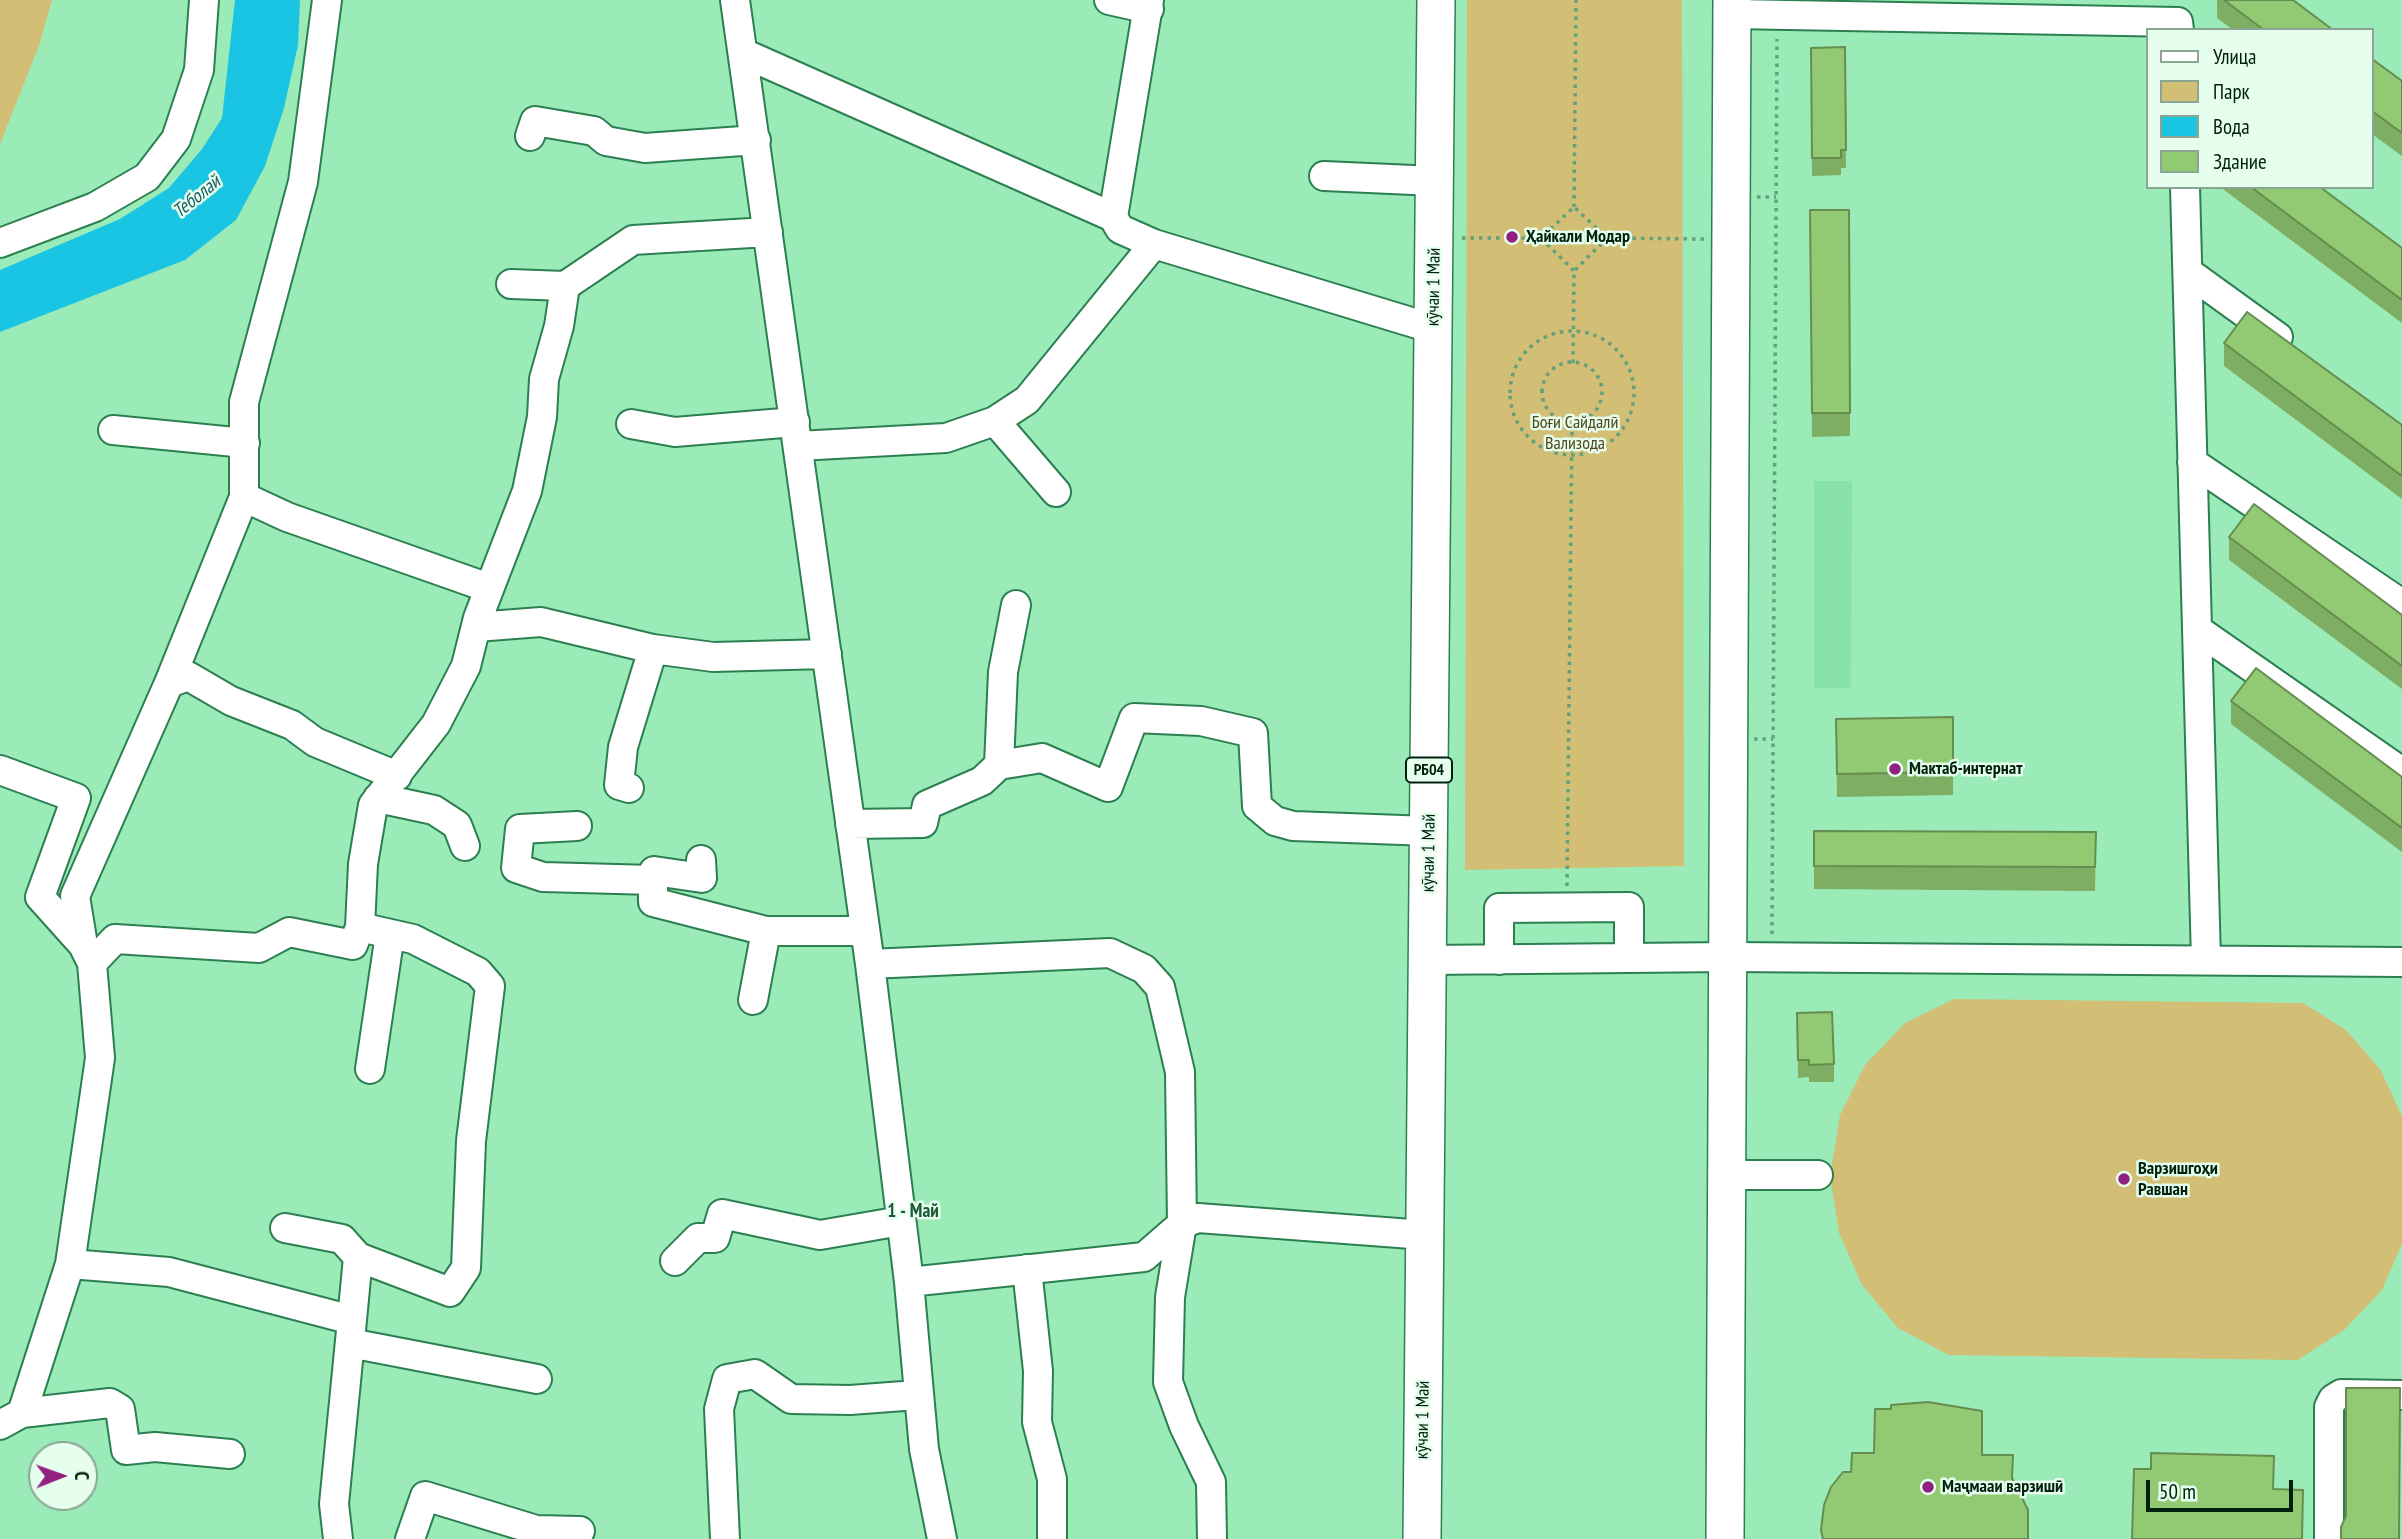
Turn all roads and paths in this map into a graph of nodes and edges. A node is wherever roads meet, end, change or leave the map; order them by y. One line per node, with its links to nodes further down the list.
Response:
1 (204, 0): 24 (street)
2 (327, 0): 39 (street)
3 (735, 0): 11 (street)
4 (1109, 0): 7 (street)
5 (1436, 0): 15 (main road, кӯчаи 1 Май / РБ04)
6 (1576, 0): 17 (path)
7 (1149, 4): 18 (street)
8 (1732, 7): 9 (street); 23 (main road)
9 (1777, 16): 10 (street); 71 (path)
10 (2179, 17)
11 (743, 52): 13 (street); 18 (street)
12 (530, 136): 13 (street)
13 (756, 140): 19 (street)
14 (1324, 176): 15 (street)
15 (1435, 181): 20 (main road, кӯчаи 1 Май / РБ04)
16 (2185, 189): 27 (street)
17 (1574, 207): 21 (path); 22 (path)
18 (1113, 217): 25 (street)
19 (768, 232): 29 (street); 38 (street)
20 (1435, 238): 21 (path); 30 (main road, кӯчаи 1 Май / РБ04)
21 (1541, 238): 26 (path)
22 (1607, 238): 23 (path); 26 (path)
23 (1731, 239): 70 (main road)
24 (0, 243)
25 (1154, 244): 30 (street); 34 (street)
26 (1574, 271): 31 (path)
27 (2188, 272): 32 (street); 41 (street)
28 (511, 284): 29 (street)
29 (565, 286): 44 (street)
30 (1434, 329): 60 (main road, кӯчаи 1 Май / РБ04)
31 (1573, 331): 33 (path); 40 (path); 40 (path)
32 (2301, 353)
33 (1573, 363): 35 (path); 35 (path)
34 (995, 421): 38 (street); 42 (street)
35 (1572, 422): 40 (path)
36 (631, 424): 38 (street)
37 (113, 430): 39 (street)
38 (796, 434): 50 (street)
39 (245, 443): 43 (street)
40 (1572, 456): 64 (path)
41 (2192, 462): 45 (street); 48 (street)
42 (1056, 492)
43 (244, 497): 44 (street); 51 (street)
44 (489, 588): 47 (street)
45 (2402, 604)
46 (1016, 605): 52 (street)
47 (476, 627): 49 (street); 55 (street)
48 (2198, 629): 54 (street); 75 (street)
49 (653, 649): 50 (street); 56 (street)
50 (827, 654): 58 (street)
51 (169, 683): 55 (street); 69 (street)
52 (999, 765): 58 (street); 60 (street)
53 (0, 770): 69 (street)
54 (2402, 772)
55 (397, 776): 57 (street)
56 (629, 788)
57 (378, 798): 61 (street); 65 (street)
58 (850, 824): 67 (street)
59 (577, 826): 63 (street)
60 (1429, 831): 73 (main road, кӯчаи 1 Май / РБ04)
61 (466, 846)
62 (701, 860): 63 (street)
63 (653, 880): 66 (street)
64 (1566, 908): 72 (street); 74 (street)
65 (360, 927): 68 (street); 69 (street)
66 (766, 931): 67 (street); 78 (street)
67 (865, 931): 77 (street)
68 (390, 933): 79 (street); 86 (street)
69 (87, 954): 88 (street)
70 (1729, 957): 71 (street); 72 (street); 80 (main road)
71 (1772, 957): 75 (street)
72 (1629, 958): 74 (street)
73 (1428, 960): 74 (street); 85 (main road, кӯчаи 1 Май / РБ04)
74 (1499, 960)
75 (2206, 960): 76 (street)
76 (2402, 962)
77 (870, 964): 82 (street); 83 (street)
78 (753, 1000)
79 (370, 1069)
80 (1728, 1175): 81 (street); 105 (main road)
81 (1818, 1175)
82 (901, 1221): 87 (street); 90 (street)
83 (1182, 1224): 85 (street); 89 (street); 103 (street)
84 (285, 1228): 86 (street)
85 (1425, 1235): 104 (main road, кӯчаи 1 Май / РБ04)
86 (358, 1257): 91 (street)
87 (675, 1261)
88 (70, 1264): 91 (street); 95 (street)
89 (1027, 1269): 90 (street); 102 (street)
90 (909, 1282): 93 (street)
91 (351, 1331): 92 (street); 98 (street)
92 (537, 1379)
93 (917, 1395): 100 (street); 101 (street)
94 (2402, 1395): 106 (street)
95 (12, 1413): 96 (street)
96 (230, 1454)
97 (580, 1531): 99 (street)
98 (338, 1539)
99 (410, 1539)
100 (725, 1539)
101 (942, 1539)
102 (1052, 1539)
103 (1212, 1539)
104 (1422, 1539)
105 (1724, 1539)
106 (2329, 1539)

